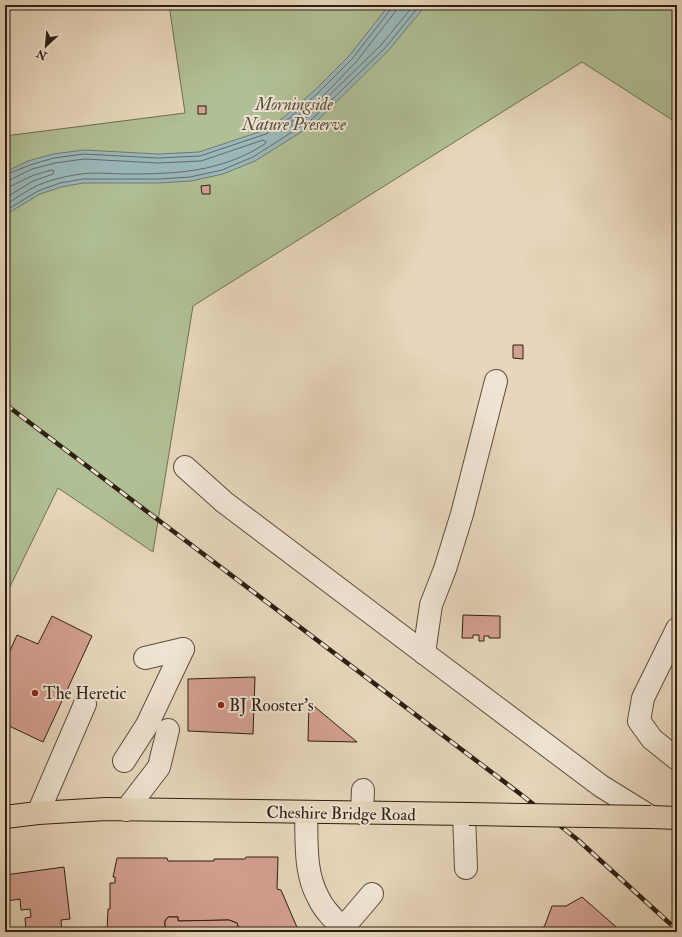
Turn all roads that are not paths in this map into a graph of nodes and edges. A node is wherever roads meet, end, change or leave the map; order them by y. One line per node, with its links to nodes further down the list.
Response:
1 (496, 381): 4 (street)
2 (186, 467): 4 (street)
3 (677, 629): 6 (street)
4 (424, 653): 18 (street)
5 (145, 658): 10 (street)
6 (669, 664): 9 (street)
7 (85, 704): 14 (street)
8 (168, 730): 12 (street)
9 (677, 759)
10 (124, 761)
11 (363, 790): 15 (street)
12 (126, 810): 13 (main road, Cheshire Bridge Road); 14 (main road, Cheshire Bridge Road)
13 (306, 812): 15 (main road, Cheshire Bridge Road); 22 (street)
14 (38, 813): 17 (main road, Cheshire Bridge Road)
15 (362, 813): 16 (main road, Cheshire Bridge Road)
16 (467, 814): 18 (main road, Cheshire Bridge Road, bridge); 20 (street)
17 (5, 817)
18 (651, 817): 19 (main road, Cheshire Bridge Road)
19 (677, 818)
20 (466, 868)
21 (372, 894): 22 (street)
22 (345, 930)

